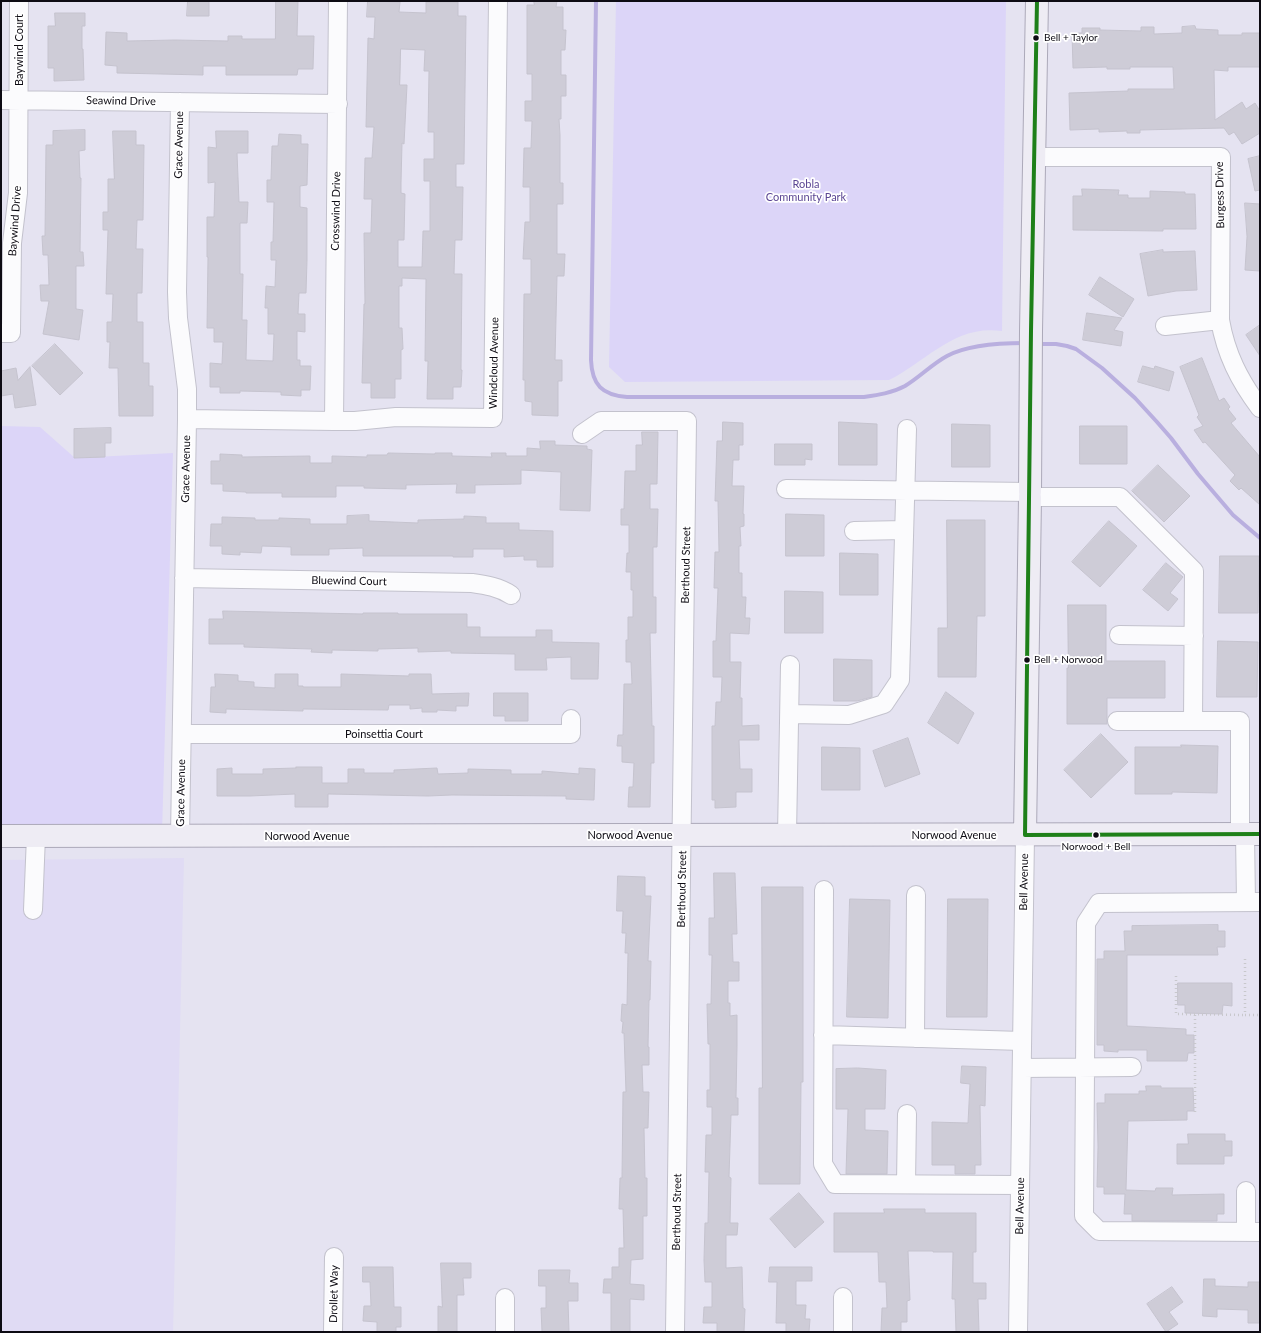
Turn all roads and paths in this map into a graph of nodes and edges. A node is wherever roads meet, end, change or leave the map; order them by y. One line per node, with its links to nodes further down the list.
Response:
1 (19, 1): 5 (street, Baywind Court)
2 (338, 1): 7 (street, Crosswind Drive)
3 (498, 1): 14 (street, Windcloud Avenue)
4 (1037, 1): 8 (main road, Bell Avenue)
5 (10, 100): 6 (street, Seawind Drive); 11 (street, Baywind Drive)
6 (180, 102): 7 (street, Seawind Drive); 13 (street, Grace Avenue)
7 (338, 104): 14 (street, Crosswind Drive)
8 (1034, 157): 9 (street, Burgess Drive); 19 (main road, Bell Avenue)
9 (1220, 320): 10 (street); 12 (street, Burgess Drive)
10 (1165, 326)
11 (1, 333)
12 (1259, 405)
13 (187, 419): 14 (street, Windcloud Avenue); 22 (street, Grace Avenue)
14 (334, 421)
15 (907, 429): 18 (street)
16 (582, 434): 33 (street, Berthoud Street)
17 (786, 489): 18 (street)
18 (906, 490): 19 (street); 20 (street)
19 (1030, 495): 25 (street); 35 (main road, Bell Avenue)
20 (904, 530): 21 (street); 27 (street)
21 (854, 531)
22 (184, 578): 23 (street, Bluewind Court); 31 (street, Grace Avenue)
23 (511, 595)
24 (1119, 635): 25 (street)
25 (1194, 636): 30 (street)
26 (790, 665): 27 (street)
27 (790, 714): 34 (street)
28 (571, 718): 31 (street, Poinsettia Court)
29 (1117, 720): 30 (street)
30 (1193, 720): 32 (street)
31 (182, 734): 38 (street, Grace Avenue)
32 (1248, 834): 35 (main road, Norwood Avenue); 41 (street)
33 (682, 835): 34 (main road, Norwood Avenue); 38 (main road, Norwood Avenue); 65 (street, Berthoud Street)
34 (787, 835): 35 (main road, Norwood Avenue)
35 (1025, 835): 50 (street, Bell Avenue)
36 (1, 836): 37 (main road, Norwood Avenue)
37 (36, 836): 38 (main road, Norwood Avenue); 42 (street)
38 (180, 836)
39 (824, 890): 48 (street)
40 (916, 896): 49 (street)
41 (1253, 902): 51 (street)
42 (33, 910)
43 (1246, 959): 46 (path)
44 (1176, 976): 45 (path)
45 (1195, 1015): 46 (path); 55 (path)
46 (1246, 1015): 47 (path)
47 (1260, 1015)
48 (824, 1035): 49 (street); 56 (street)
49 (915, 1038): 50 (street)
50 (1022, 1041): 53 (street, Bell Avenue)
51 (1085, 1067): 52 (street); 53 (street); 59 (street)
52 (1132, 1067)
53 (1022, 1068): 57 (street, Bell Avenue)
54 (907, 1114): 56 (street)
55 (1195, 1114)
56 (906, 1184): 57 (street)
57 (1020, 1185): 67 (street, Bell Avenue)
58 (1246, 1191): 59 (street)
59 (1253, 1232)
60 (334, 1257): 63 (street, Drollet Way)
61 (844, 1297): 66 (street)
62 (505, 1298): 64 (street)
63 (333, 1332)
64 (505, 1332)
65 (675, 1332)
66 (843, 1332)
67 (1018, 1332)

